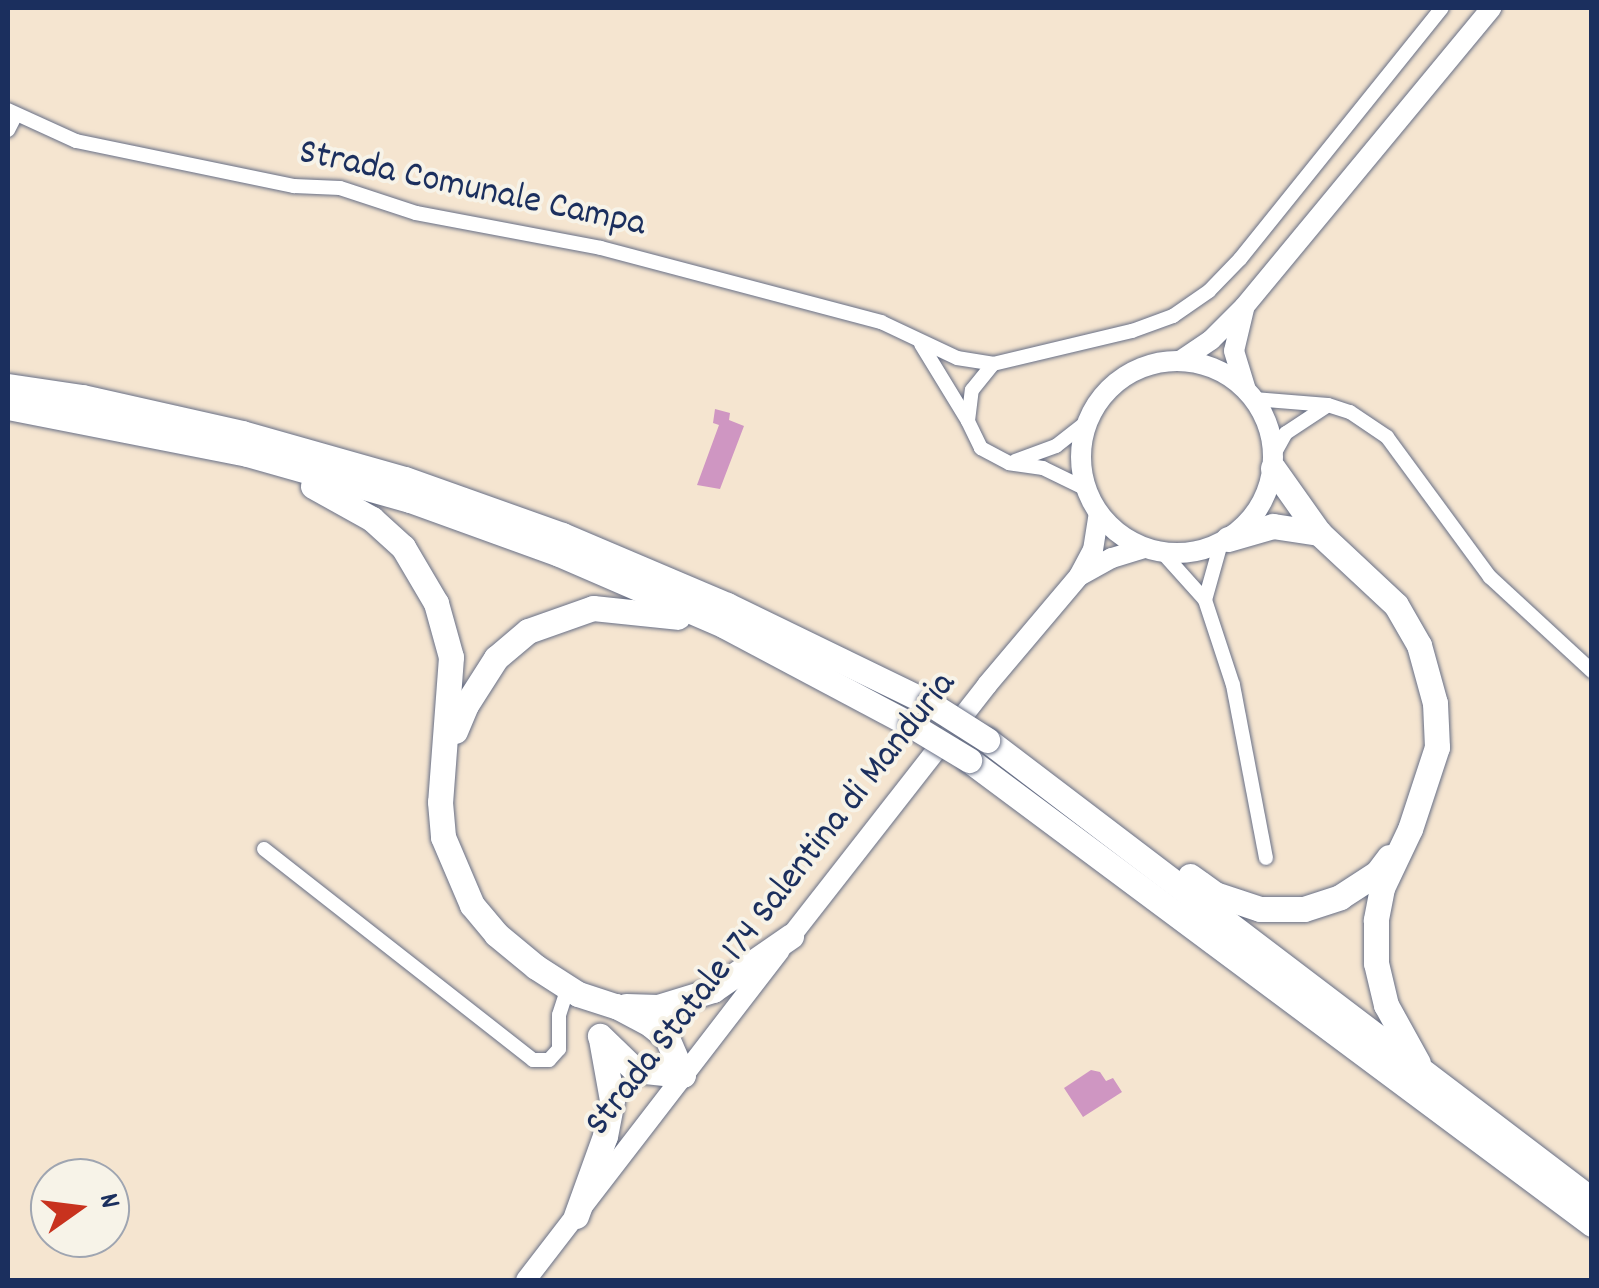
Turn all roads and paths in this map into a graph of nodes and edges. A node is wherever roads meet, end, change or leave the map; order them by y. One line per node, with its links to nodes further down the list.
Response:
1 (1442, 8): 7 (street)
2 (1491, 8): 4 (main road)
3 (10, 118): 5 (street, Strada Comunale Campa)
4 (1244, 308): 6 (main road); 9 (main road)
5 (920, 344): 7 (street, Strada Comunale Campa); 12 (street)
6 (1180, 360): 9 (main road); 13 (main road)
7 (993, 364): 12 (street)
8 (8, 386): 27 (highway, bridge)
9 (1249, 394): 10 (street); 14 (main road)
10 (1328, 405): 14 (street); 25 (street)
11 (8, 407): 16 (highway)
12 (968, 421): 15 (street)
13 (1088, 421): 15 (street); 17 (main road)
14 (1273, 462): 19 (highway); 20 (main road)
15 (1009, 463): 17 (street)
16 (285, 465): 24 (highway); 26 (highway)
17 (1086, 489): 18 (main road)
18 (1100, 514): 21 (main road); 22 (main road, Strada Statale 174 Salentina di Manduria)
19 (1319, 533): 20 (highway); 28 (highway)
20 (1225, 541): 21 (main road); 23 (street)
21 (1154, 550): 22 (main road, Strada Statale 174 Salentina di Manduria); 23 (street)
22 (1079, 576): 31 (main road, Strada Statale 174 Salentina di Manduria)
23 (1206, 600): 30 (street)
24 (718, 624): 26 (highway); 39 (highway, bridge)
25 (1592, 671)
26 (445, 754): 32 (highway)
27 (1097, 825): 28 (highway); 36 (highway)
28 (1410, 828): 36 (highway)
29 (264, 849): 32 (street)
30 (1266, 858)
31 (791, 936): 33 (highway); 35 (main road, Strada Statale 174 Salentina di Manduria)
32 (573, 991): 33 (highway); 34 (highway)
33 (616, 1006): 35 (highway)
34 (600, 1036): 35 (highway); 38 (highway)
35 (684, 1075): 38 (main road, Strada Statale 174 Salentina di Manduria)
36 (1426, 1076): 37 (highway)
37 (1592, 1200)
38 (576, 1216): 40 (main road, Strada Statale 174 Salentina di Manduria)
39 (1592, 1224)
40 (526, 1280)

